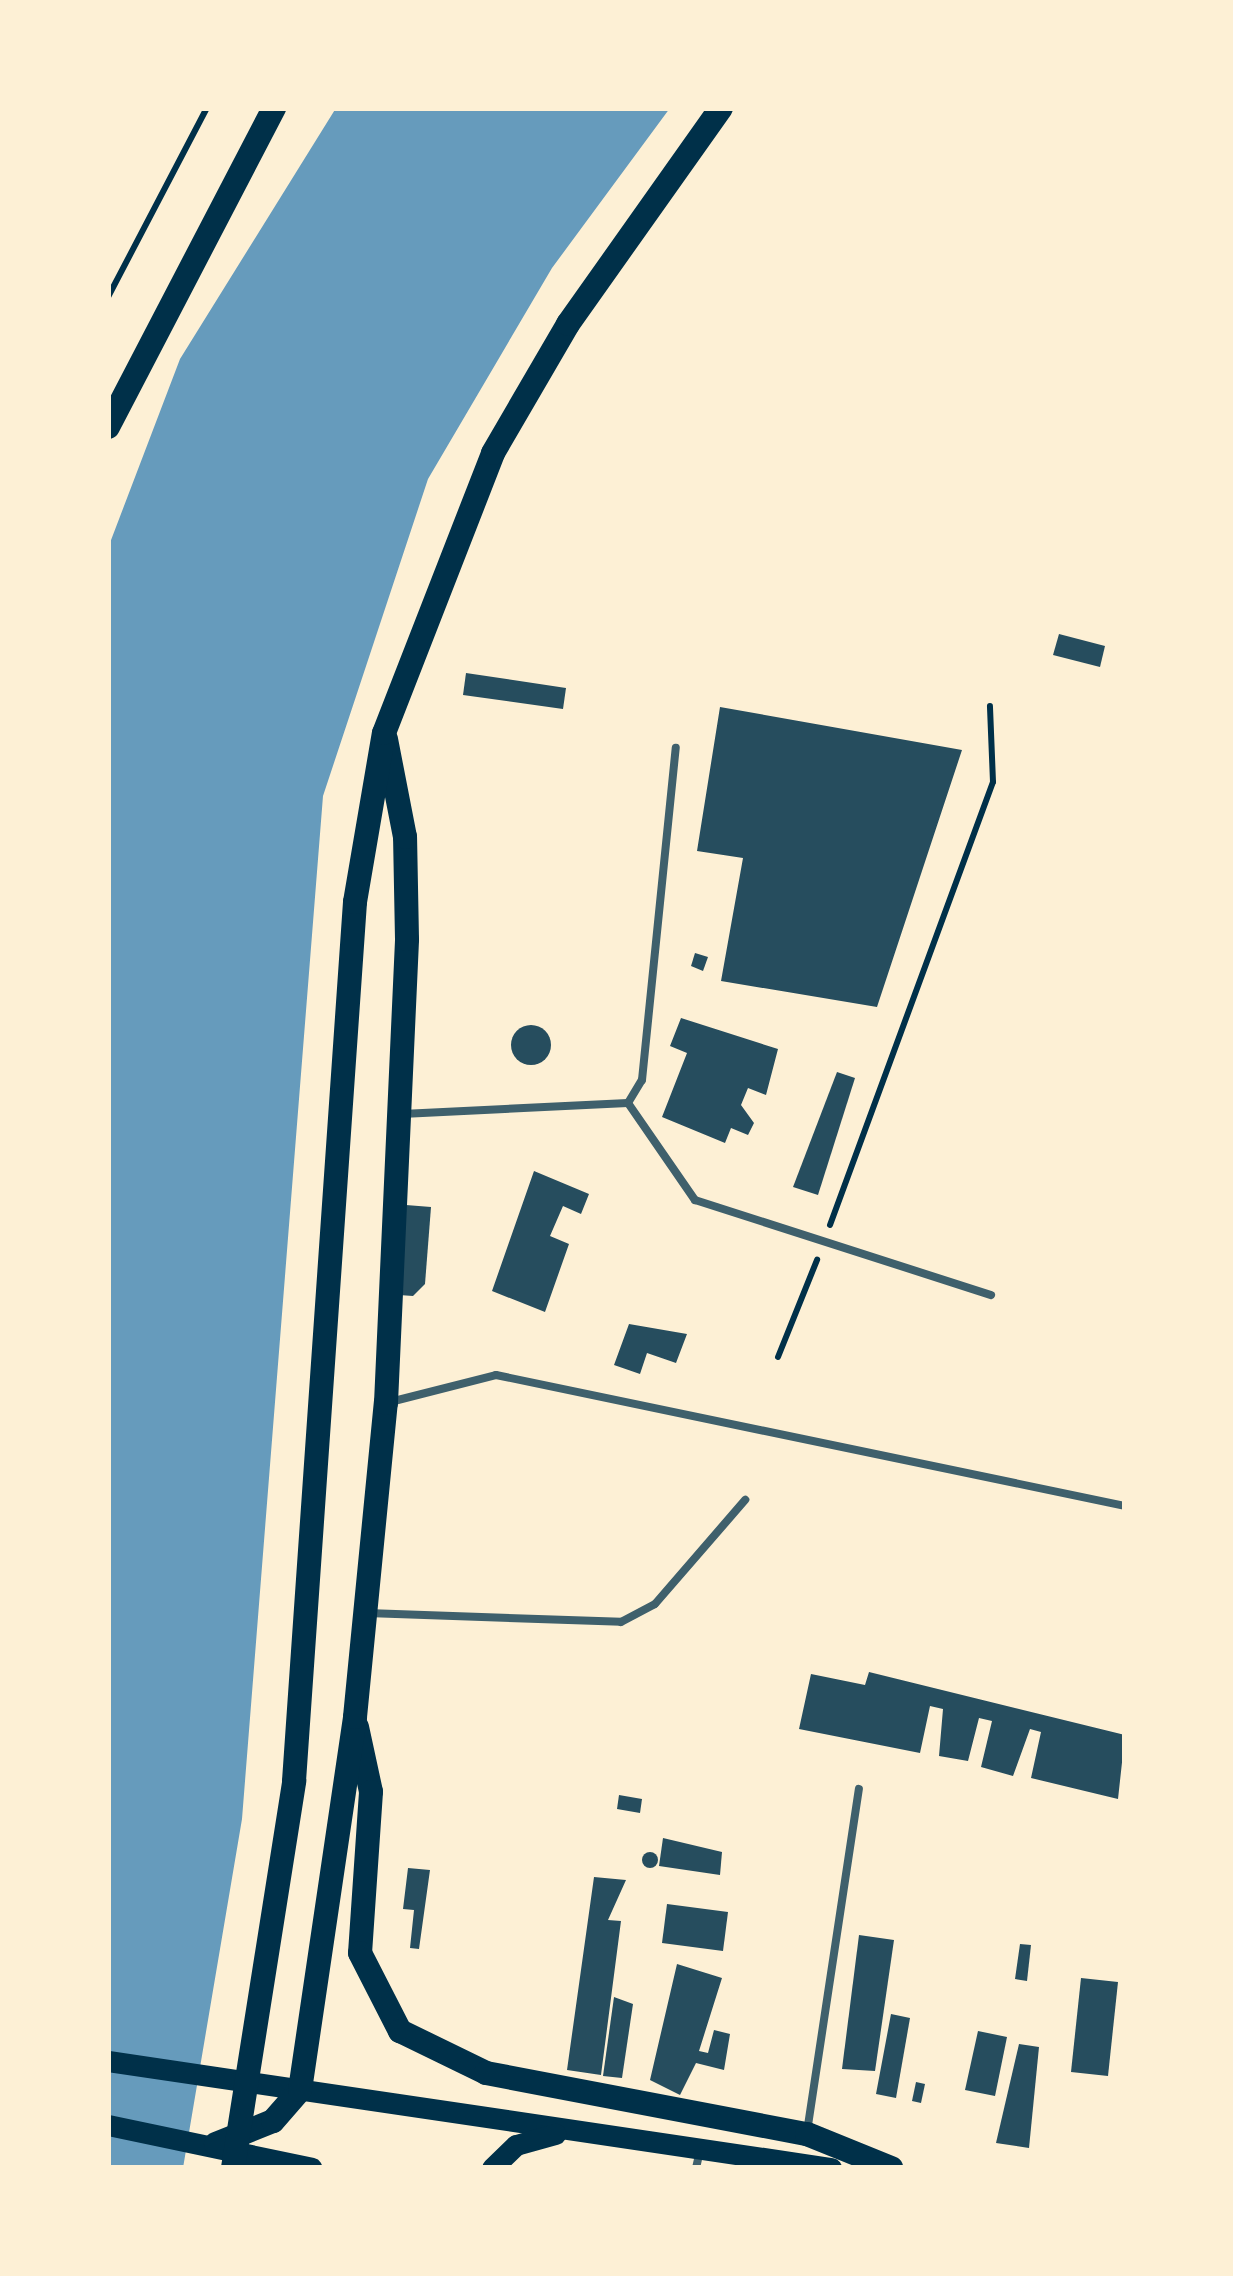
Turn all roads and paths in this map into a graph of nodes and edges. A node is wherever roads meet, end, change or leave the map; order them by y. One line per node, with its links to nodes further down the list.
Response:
1 (207, 108): 4 (path)
2 (274, 108): 5 (highway)
3 (721, 108): 7 (highway)
4 (108, 297)
5 (108, 428)
6 (990, 706): 11 (path)
7 (384, 733): 10 (highway); 28 (highway)
8 (676, 748): 9 (lane)
9 (628, 1103): 10 (lane); 11 (lane)
10 (400, 1114): 14 (highway)
11 (822, 1248): 12 (lane); 13 (path)
12 (992, 1295)
13 (778, 1357)
14 (386, 1403): 16 (lane); 17 (highway)
15 (746, 1500): 17 (lane)
16 (1125, 1506)
17 (365, 1613): 18 (highway)
18 (355, 1717): 21 (highway); 24 (highway)
19 (859, 1789): 24 (lane)
20 (108, 2061): 21 (main road)
21 (289, 2088): 23 (main road); 25 (highway)
22 (108, 2125): 25 (main road)
23 (574, 2131): 26 (main road); 30 (main road)
24 (807, 2134): 31 (highway)
25 (208, 2143): 29 (main road)
26 (698, 2159): 27 (main road)
27 (816, 2167)
28 (233, 2168)
29 (311, 2168)
30 (492, 2168)
31 (891, 2168)

